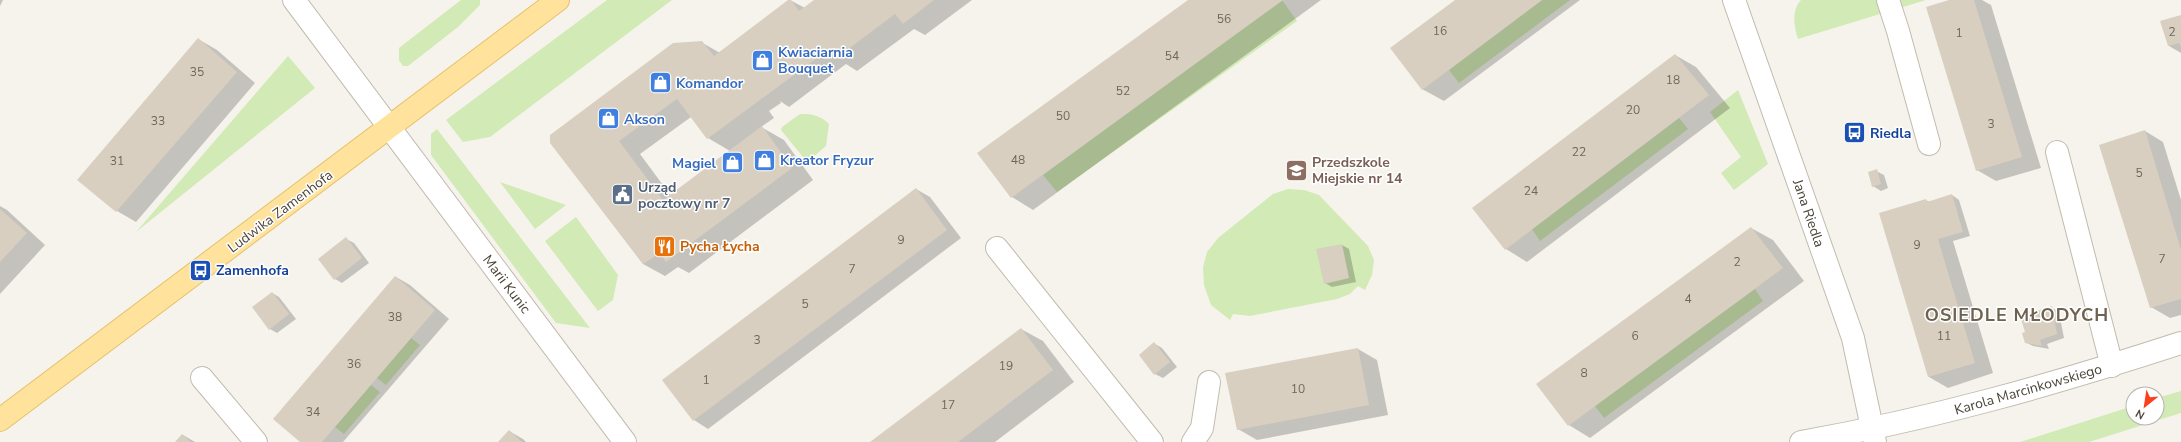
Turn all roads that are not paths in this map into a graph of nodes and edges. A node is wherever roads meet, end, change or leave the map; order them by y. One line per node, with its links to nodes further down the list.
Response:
1 (294, 0): 5 (street, Marii Kunic)
2 (558, 0): 5 (main road, Ludwika Zamenhofa)
3 (1734, 0): 14 (street, Jana Riedla)
4 (1888, 0): 6 (street)
5 (389, 127): 13 (main road, Ludwika Zamenhofa); 16 (street, Marii Kunic)
6 (1929, 144)
7 (2057, 152): 10 (street)
8 (997, 248): 17 (street)
9 (2181, 343): 10 (street, Karola Marcinkowskiego)
10 (2112, 366): 14 (street, Karola Marcinkowskiego)
11 (202, 378): 15 (street)
12 (1209, 382): 18 (street)
13 (0, 420)
14 (1874, 436): 19 (street, Karola Marcinkowskiego)
15 (256, 442)
16 (625, 442)
17 (1152, 442)
18 (1193, 442)
19 (1801, 442)

